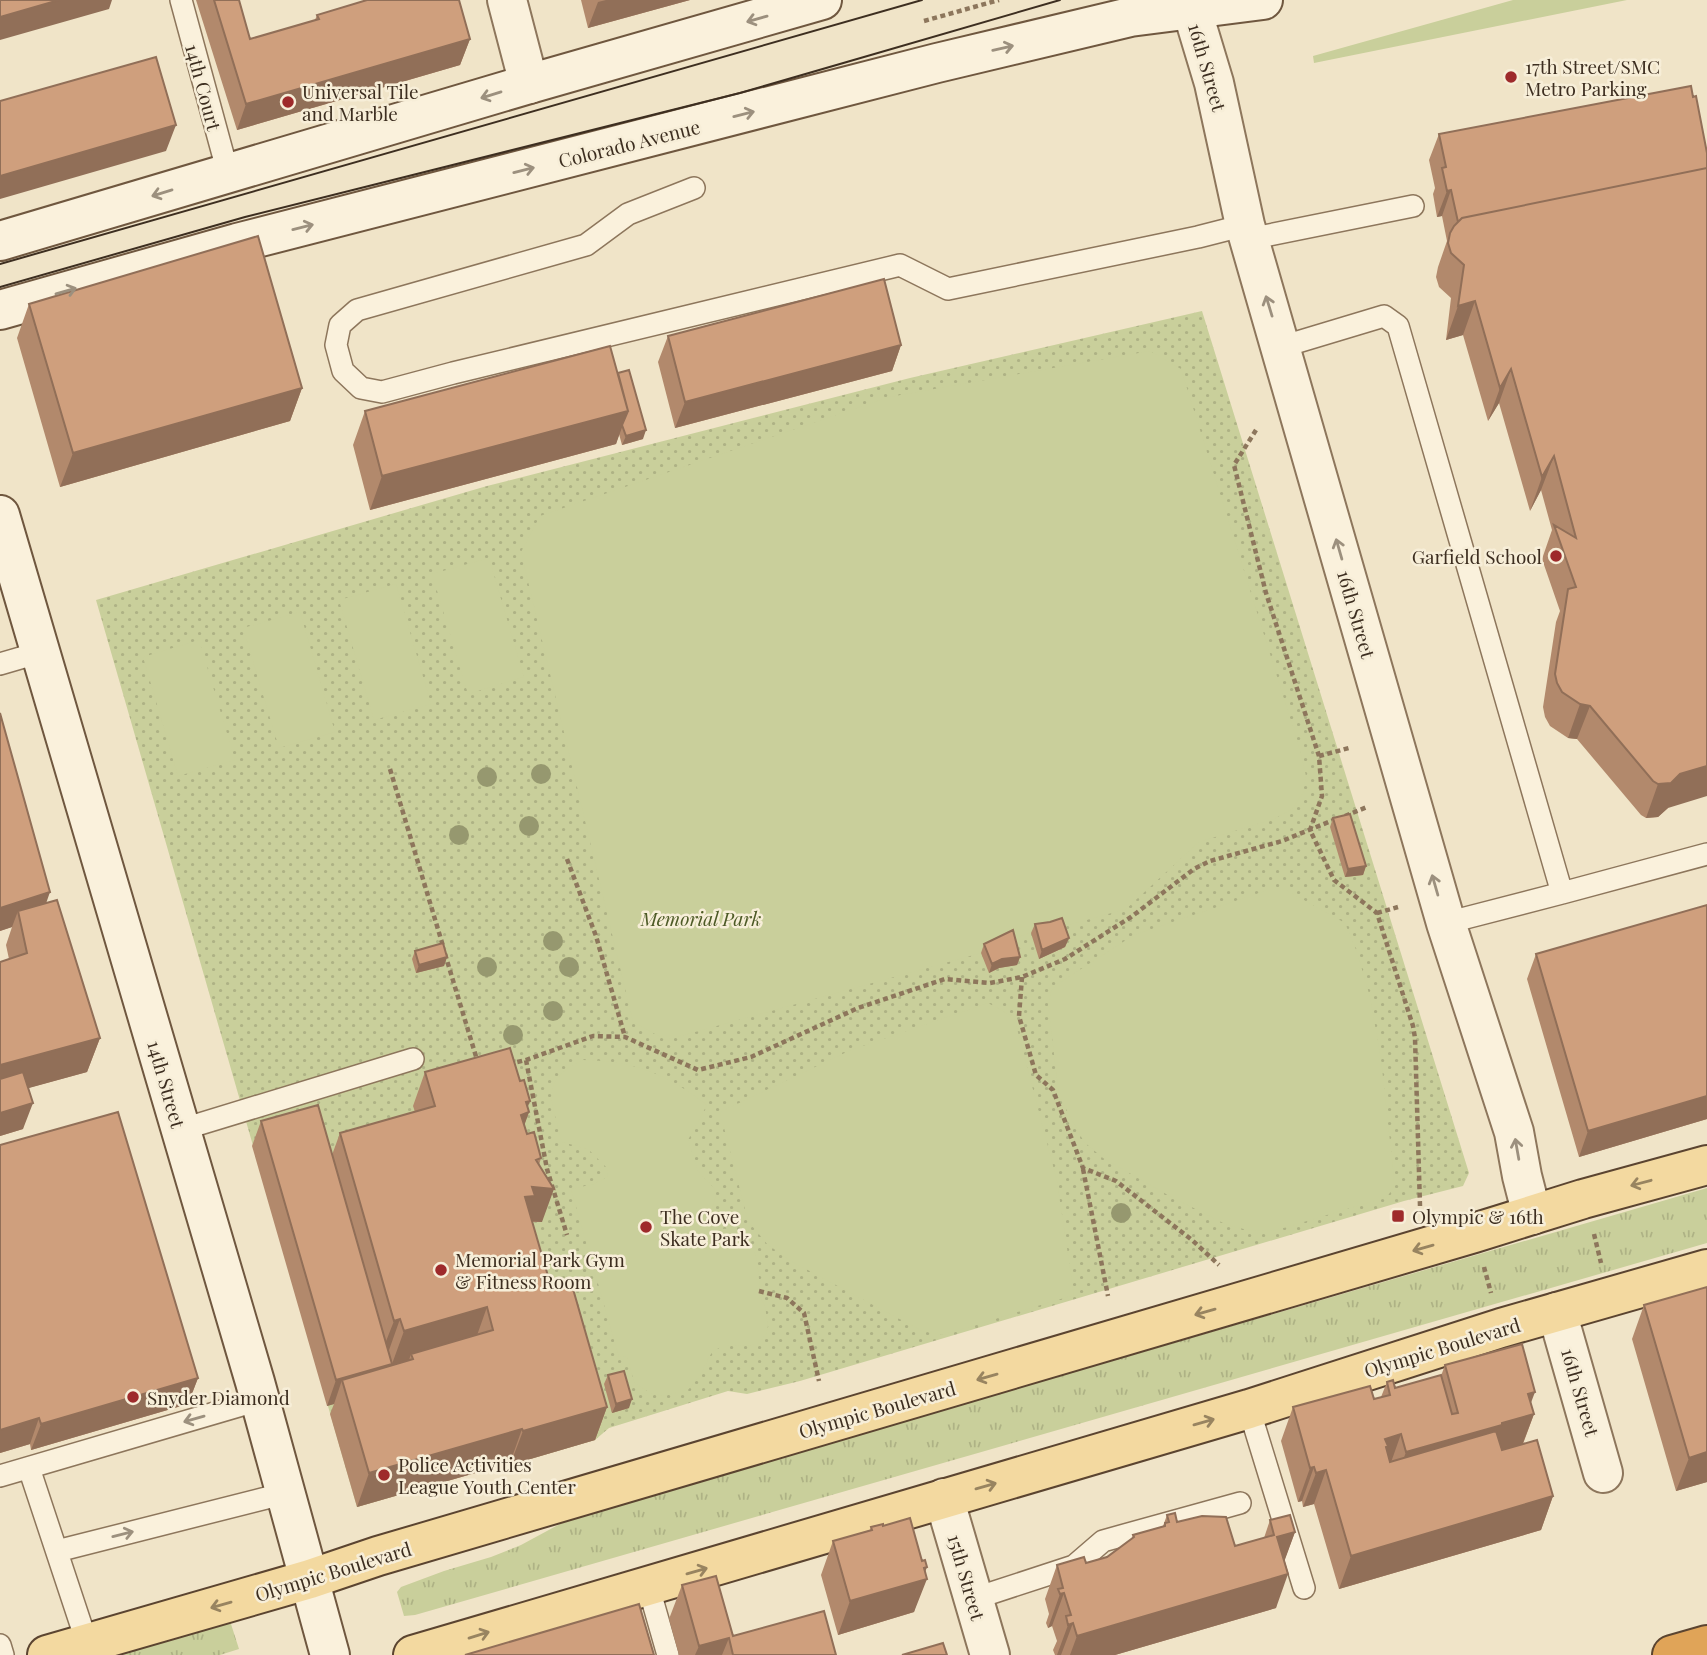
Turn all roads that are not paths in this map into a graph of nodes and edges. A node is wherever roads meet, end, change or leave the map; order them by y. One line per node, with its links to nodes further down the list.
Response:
1 (181, 0): 7 (lane, 14th Court)
2 (507, 0): 6 (street)
3 (822, 0): 6 (street, one-way to 6)
4 (1263, 0): 5 (street, Colorado Avenue)
5 (1192, 10): 10 (street, 16th Street); 12 (street, Colorado Avenue, one-way to 5)
6 (529, 84): 7 (street, one-way to 7)
7 (228, 173): 11 (street, one-way to 11)
8 (694, 188): 10 (lane)
9 (1413, 206): 10 (lane)
10 (1247, 232): 13 (street, 16th Street, one-way to 10)
11 (0, 241)
12 (0, 310)
13 (1281, 348): 19 (lane); 20 (street, 16th Street, one-way to 13)
14 (0, 515): 15 (street, 14th Street)
15 (8, 575): 16 (street, 14th Street)
16 (41, 652): 17 (lane); 22 (street, 14th Street)
17 (0, 664)
18 (1707, 854): 19 (lane)
19 (1562, 892): 20 (lane)
20 (1446, 923): 24 (street, 16th Street, one-way to 20)
21 (412, 1059): 22 (lane)
22 (180, 1130): 27 (street, 14th Street)
23 (1707, 1165): 24 (main road, Olympic Boulevard, one-way to 24)
24 (1532, 1215): 36 (main road, Olympic Boulevard, one-way to 36)
25 (1707, 1269): 26 (main road, Olympic Boulevard)
26 (1557, 1312): 28 (main road, Olympic Boulevard); 30 (street, 16th Street)
27 (259, 1400): 29 (lane, one-way to 29); 32 (street, 14th Street)
28 (1250, 1409): 33 (main road, Olympic Boulevard, one-way to 28); 38 (lane)
29 (29, 1468): 31 (lane); 35 (lane)
30 (1603, 1473)
31 (0, 1476)
32 (286, 1493): 35 (lane, one-way to 32); 36 (street, 14th Street)
33 (944, 1498): 37 (main road, Olympic Boulevard, one-way to 33); 39 (street, 15th Street)
34 (1240, 1503): 39 (lane)
35 (57, 1550): 40 (lane)
36 (310, 1579): 40 (main road, Olympic Boulevard, one-way to 40); 44 (street, 14th Street)
37 (648, 1585): 45 (main road, Olympic Boulevard, one-way to 37); 46 (lane)
38 (1304, 1588)
39 (973, 1599): 47 (street, 15th Street)
40 (87, 1643): 43 (main road, Olympic Boulevard)
41 (0, 1645): 42 (lane)
42 (3, 1655)
43 (47, 1655)
44 (330, 1655)
45 (414, 1655)
46 (668, 1655)
47 (990, 1655)

